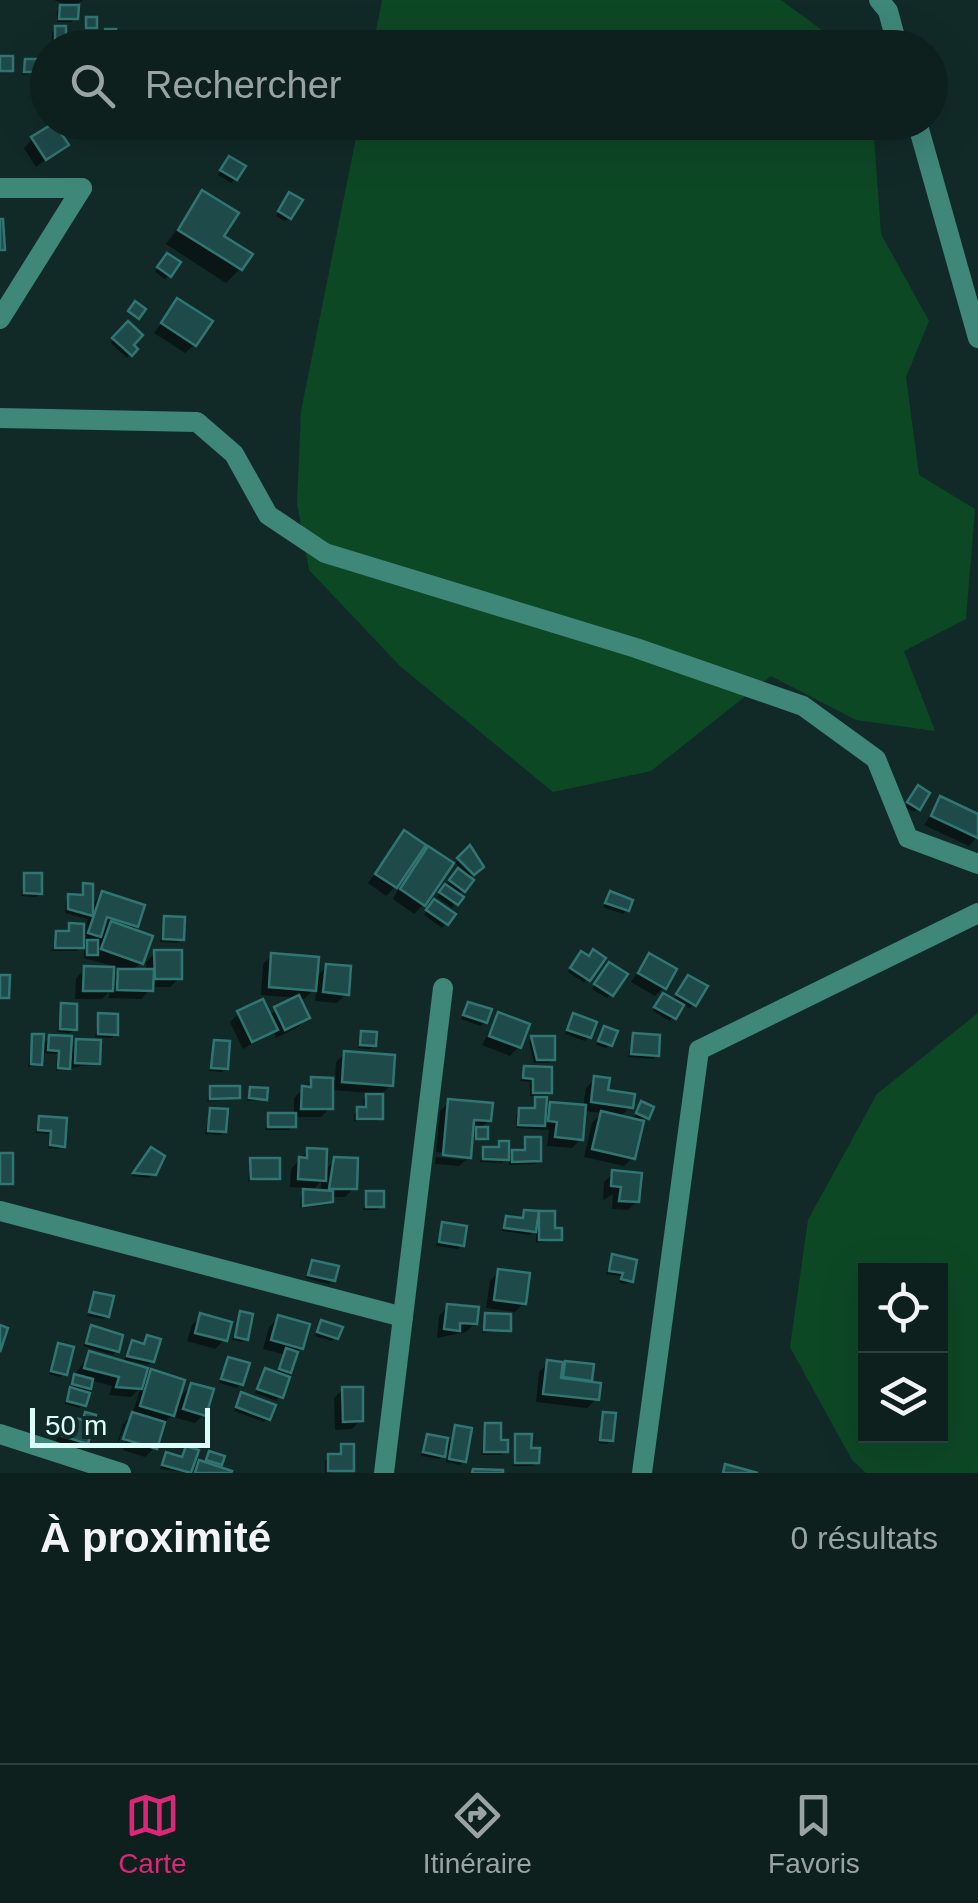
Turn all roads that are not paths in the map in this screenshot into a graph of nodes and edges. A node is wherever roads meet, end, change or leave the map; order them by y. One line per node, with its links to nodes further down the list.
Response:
1 (879, 0): 2 (street)
2 (893, 30)
3 (921, 140): 6 (street)
4 (0, 188): 5 (street)
5 (0, 319)
6 (978, 338)
7 (0, 418): 8 (street)
8 (978, 864)
9 (978, 913): 16 (street)
10 (443, 988): 12 (street)
11 (0, 1211): 12 (street)
12 (403, 1318): 15 (street)
13 (0, 1434): 14 (street)
14 (121, 1473)
15 (384, 1473)
16 (642, 1473)

